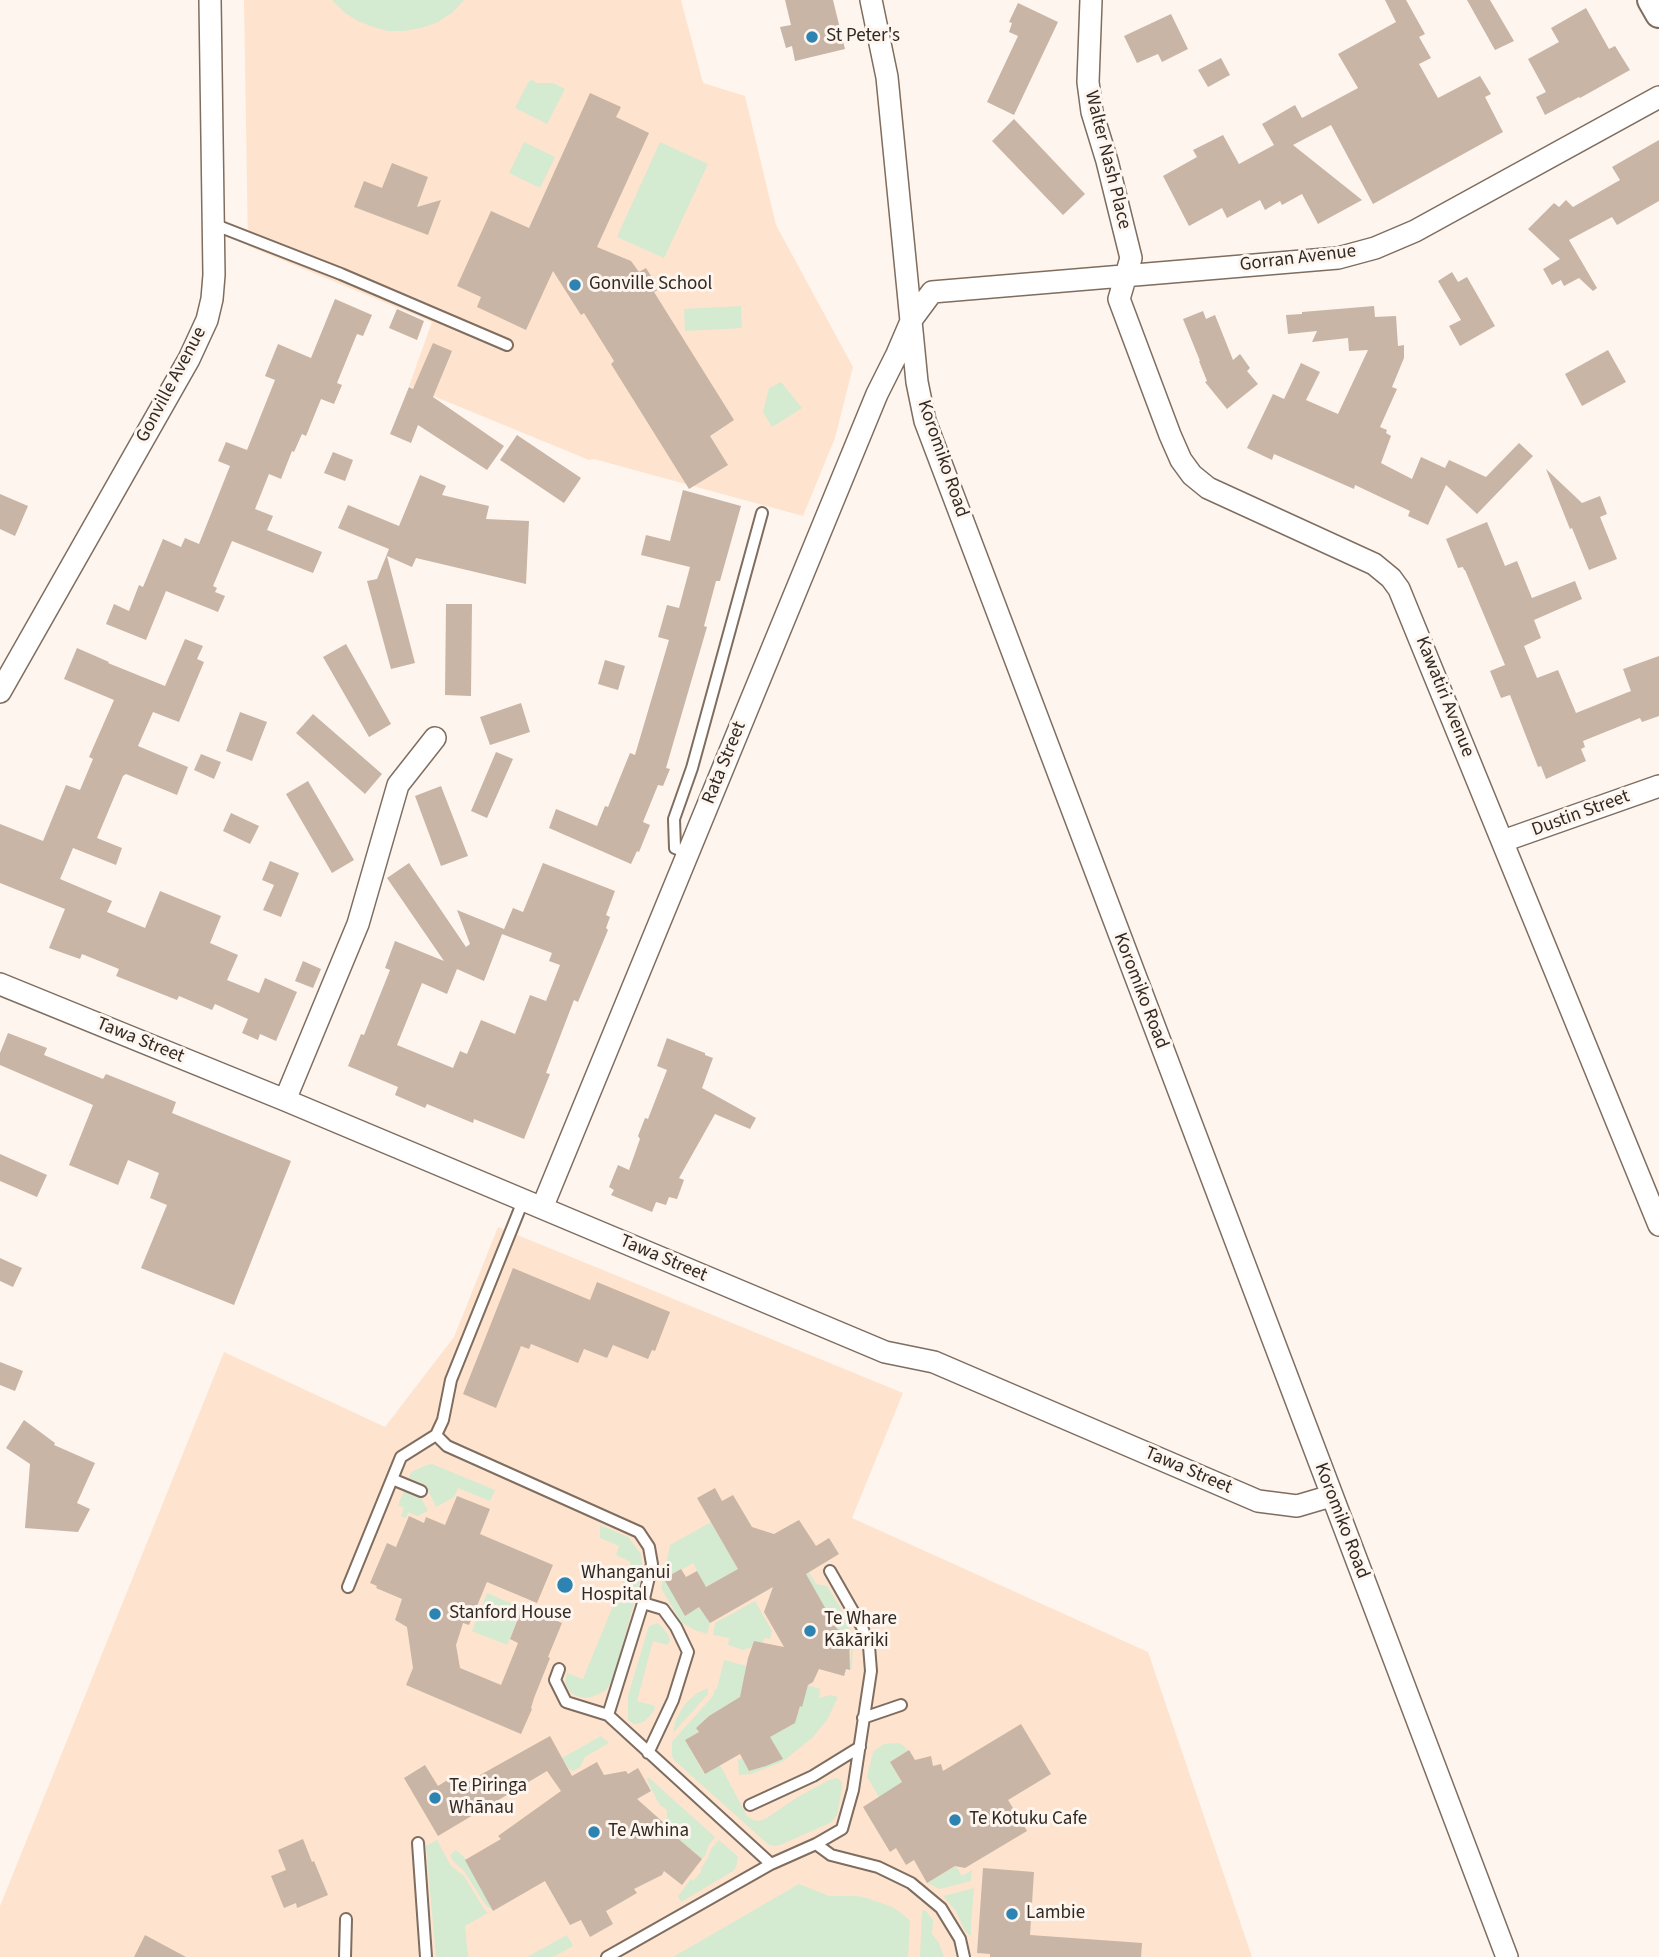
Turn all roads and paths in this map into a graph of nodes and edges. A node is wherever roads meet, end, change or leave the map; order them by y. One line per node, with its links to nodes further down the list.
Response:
1 (210, 0): 7 (street, Gonville Avenue)
2 (871, 0): 9 (street, Koromiko Road)
3 (1091, 0): 8 (street, Walter Nash Place)
4 (1651, 0): 5 (street)
5 (1659, 14)
6 (1659, 97): 8 (street, Gorran Avenue)
7 (214, 225): 10 (lane); 12 (street, Gonville Avenue)
8 (1126, 277): 9 (street, Gorran Avenue); 15 (street, Kawatiri Avenue)
9 (912, 319): 16 (street, Rata Street); 24 (street, Koromiko Road)
10 (507, 345)
11 (762, 513): 16 (lane)
12 (0, 692)
13 (435, 738): 18 (street)
14 (1659, 786): 15 (street, Dustin Street)
15 (1503, 841): 20 (street, Kawatiri Avenue)
16 (688, 853): 19 (street, Rata Street)
17 (0, 984): 18 (street, Tawa Street)
18 (285, 1100): 19 (street, Tawa Street)
19 (532, 1205): 21 (lane); 24 (street, Tawa Street)
20 (1659, 1225)
21 (436, 1435): 22 (lane); 27 (lane)
22 (392, 1479): 23 (lane); 26 (lane)
23 (421, 1491)
24 (1331, 1496): 43 (street, Koromiko Road)
25 (830, 1571): 31 (lane)
26 (348, 1587)
27 (643, 1603): 30 (lane); 33 (lane)
28 (559, 1669): 30 (lane)
29 (901, 1705): 31 (lane)
30 (608, 1715): 33 (lane)
31 (863, 1718): 32 (lane)
32 (860, 1747): 34 (lane); 36 (lane)
33 (648, 1753): 37 (lane)
34 (750, 1805)
35 (418, 1843): 40 (lane)
36 (816, 1844): 37 (lane); 42 (lane)
37 (771, 1864): 41 (lane)
38 (346, 1919): 39 (lane)
39 (345, 1957)
40 (426, 1957)
41 (607, 1957)
42 (964, 1957)
43 (1507, 1957)

